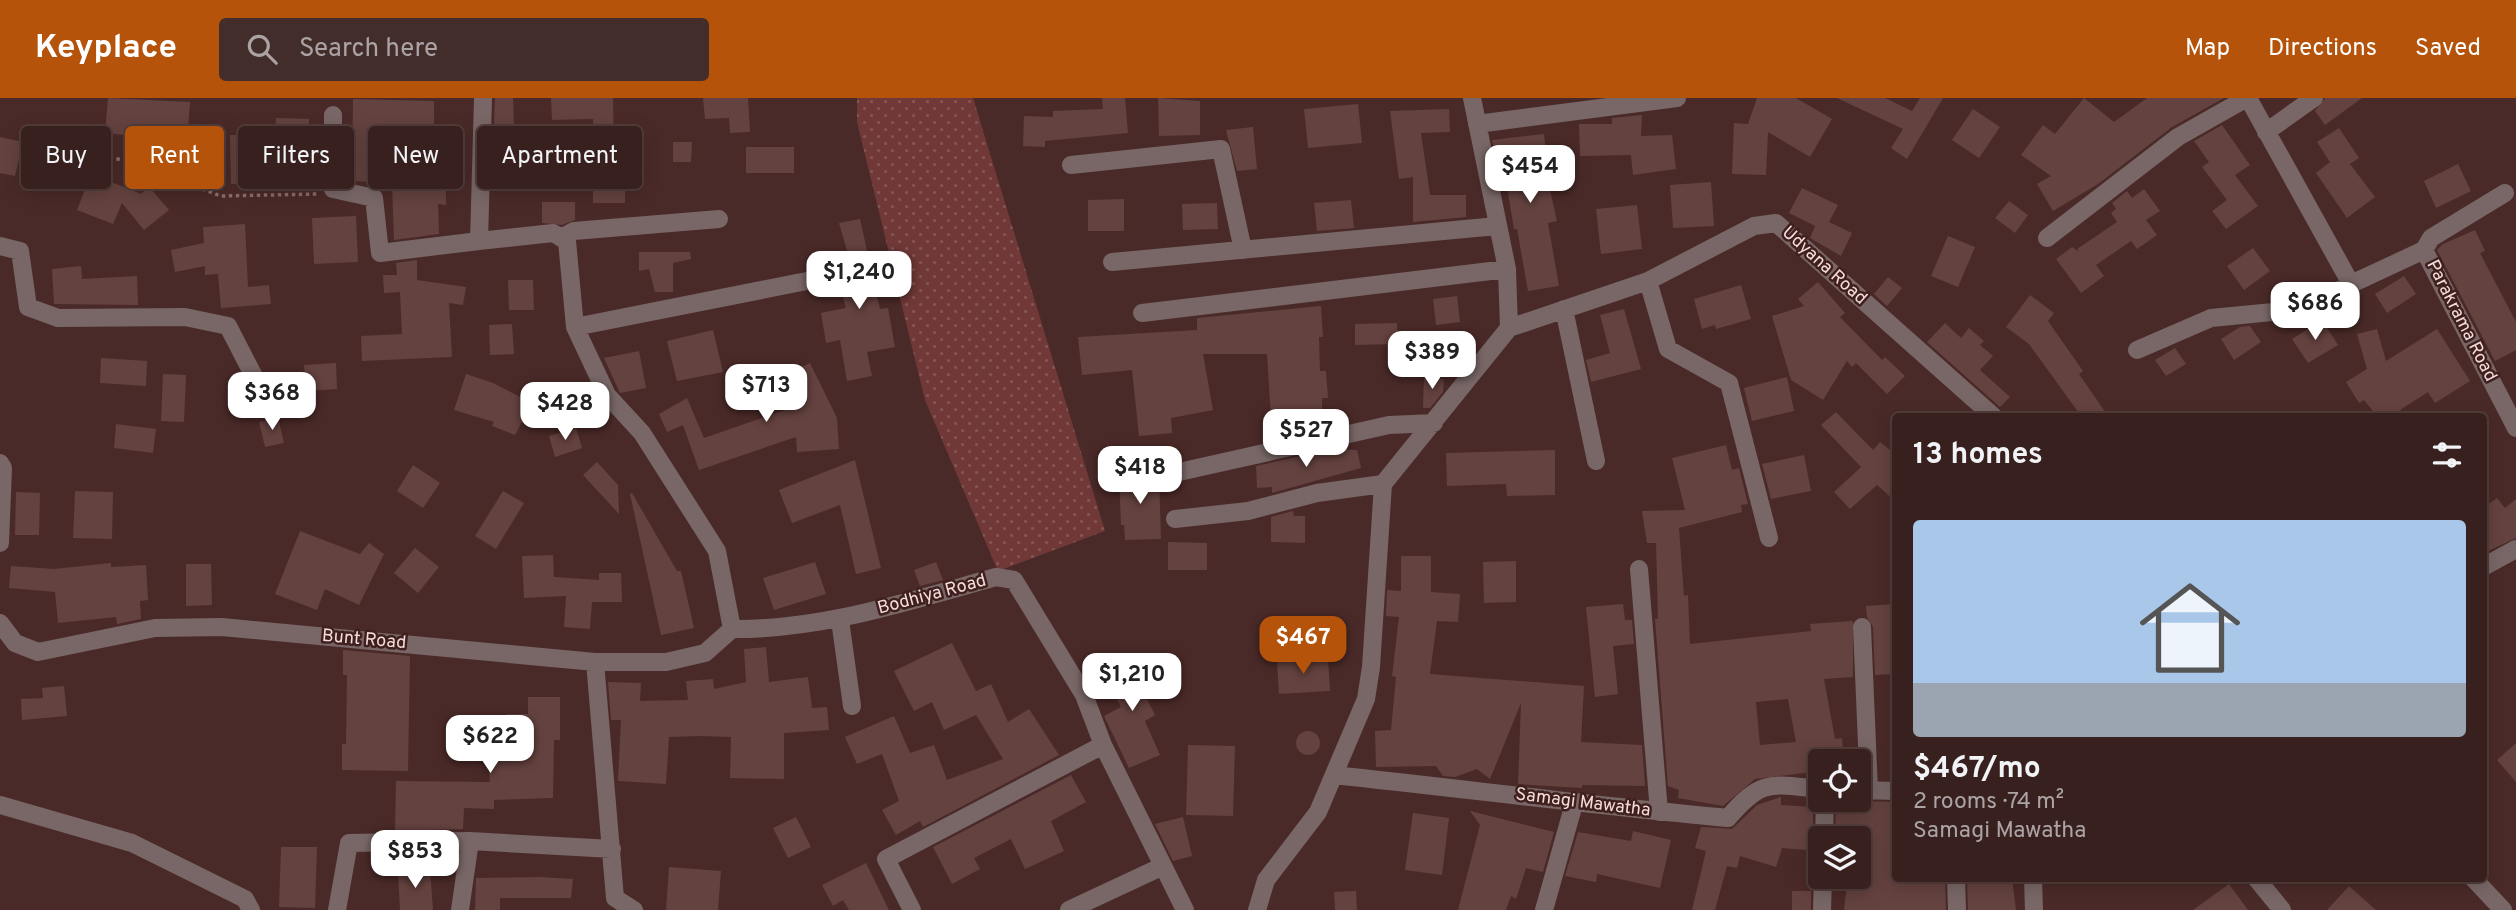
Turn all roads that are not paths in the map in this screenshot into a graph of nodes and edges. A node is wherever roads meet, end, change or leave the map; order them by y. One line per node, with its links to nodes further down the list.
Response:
1 (483, 98): 15 (street)
2 (1472, 98): 7 (street)
3 (1677, 98): 7 (street)
4 (2248, 98): 8 (street); 14 (street)
5 (2314, 98): 8 (street)
6 (333, 115): 15 (street)
7 (1477, 124): 12 (street)
8 (2266, 132): 23 (street)
9 (1071, 165): 17 (street)
10 (2505, 193): 18 (street)
11 (719, 219): 13 (street)
12 (1497, 226): 17 (street); 20 (street)
13 (561, 237): 15 (street); 26 (street)
14 (2047, 238)
15 (479, 241)
16 (0, 246): 29 (street)
17 (1242, 250): 19 (street)
18 (2424, 250): 23 (street, Parakrama Road); 32 (street, Parakrama Road)
19 (1112, 262)
20 (1507, 269): 25 (street); 27 (street)
21 (842, 274): 26 (street)
22 (1648, 281): 24 (street, Udyana Road); 30 (street, Udyana Road); 38 (street)
23 (2351, 284): 28 (street, Parakrama Road)
24 (1564, 309): 27 (street, Udyana Road); 33 (street)
25 (1142, 313)
26 (575, 327): 46 (street)
27 (1509, 328): 31 (street)
28 (2137, 350)
29 (260, 387)
30 (1990, 413)
31 (1434, 423): 35 (street); 36 (street)
32 (2516, 428)
33 (1596, 461)
34 (0, 463): 39 (street)
35 (1170, 474)
36 (1384, 484): 37 (street); 51 (street)
37 (1175, 519)
38 (1769, 538)
39 (0, 543)
40 (2516, 549): 41 (street)
41 (2487, 565)
42 (1639, 569): 57 (street)
43 (840, 620): 46 (street, Bodhiya Road); 48 (street); 49 (street, Bodhiya Road)
44 (0, 624): 47 (street, Bunt Road)
45 (1862, 627): 50 (street)
46 (732, 629): 47 (street, Bunt Road)
47 (594, 662): 59 (street)
48 (852, 706)
49 (1103, 745): 60 (street, Bodhiya Road); 70 (street)
50 (1863, 749)
51 (1334, 775): 55 (street, Samagi Mawatha); 73 (street)
52 (1808, 788): 57 (street, Samagi Mawatha)
53 (1871, 791): 54 (street)
54 (1892, 791)
55 (1574, 804): 57 (street, Samagi Mawatha); 74 (street)
56 (0, 805): 66 (street)
57 (1659, 812)
58 (470, 841): 59 (street); 67 (street); 68 (street)
59 (612, 849): 69 (street)
60 (1161, 867): 71 (street); 72 (street, Bodhiya Road)
61 (1956, 882): 76 (street)
62 (2032, 882): 77 (street)
63 (2259, 882): 78 (street)
64 (2477, 882): 79 (street)
65 (1823, 889): 75 (street)
66 (251, 910)
67 (337, 910)
68 (460, 910)
69 (634, 910)
70 (912, 910)
71 (1069, 910)
72 (1185, 910)
73 (1257, 910)
74 (1544, 910)
75 (1822, 910)
76 (1957, 910)
77 (2034, 910)
78 (2282, 910)
79 (2503, 910)

